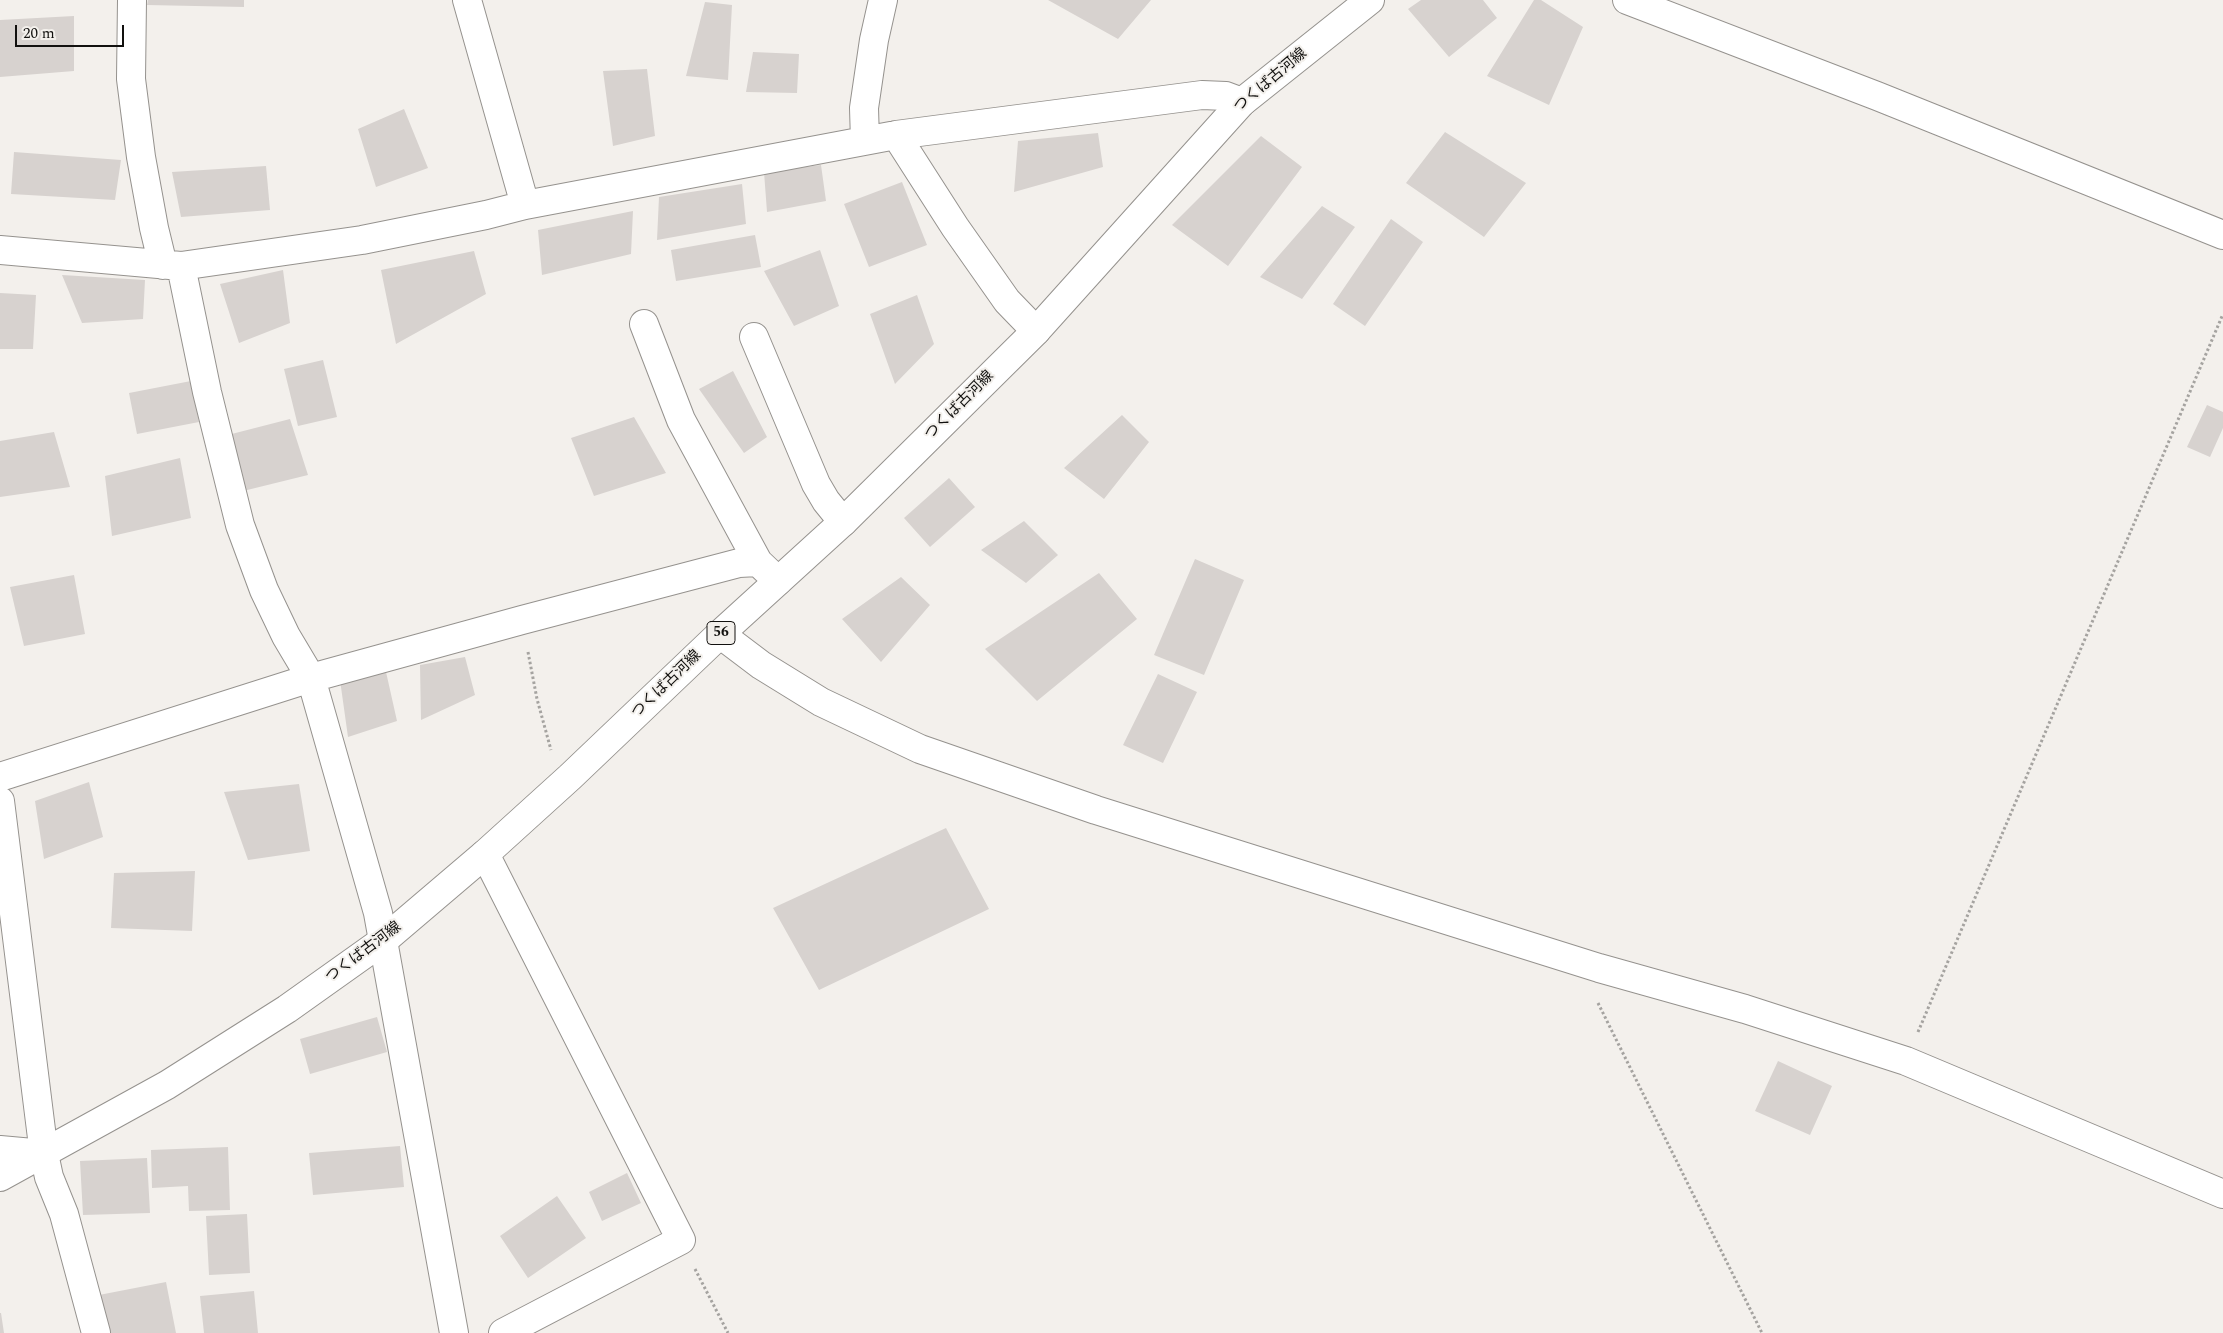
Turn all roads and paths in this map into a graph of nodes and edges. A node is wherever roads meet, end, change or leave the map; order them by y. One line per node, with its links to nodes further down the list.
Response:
1 (132, 0): 12 (street)
2 (467, 0): 9 (street)
3 (883, 0): 8 (street)
4 (1370, 0): 6 (street, つくば古河線 / 56)
5 (1627, 0): 10 (street)
6 (1242, 102): 7 (street); 15 (street, つくば古河線 / 56)
7 (896, 135): 8 (street); 15 (street)
8 (865, 141): 9 (street)
9 (525, 205): 12 (street)
10 (2223, 235)
11 (0, 250): 12 (street)
12 (172, 266): 22 (street)
13 (2223, 314): 29 (path)
14 (644, 324): 18 (street)
15 (1036, 331): 17 (street, つくば古河線 / 56)
16 (754, 337): 17 (street)
17 (843, 522): 19 (street, つくば古河線 / 56)
18 (758, 562): 19 (street); 20 (street)
19 (778, 581): 21 (street, つくば古河線 / 56)
20 (522, 620): 22 (street); 24 (path)
21 (720, 634): 24 (street, つくば古河線 / 56); 28 (street)
22 (311, 678): 23 (street); 27 (street)
23 (0, 777)
24 (570, 777): 26 (street, つくば古河線 / 56)
25 (0, 801): 31 (street)
26 (485, 854): 27 (street, つくば古河線 / 56); 34 (street)
27 (384, 940): 31 (street, つくば古河線 / 56); 36 (street)
28 (1599, 968): 29 (street); 39 (path)
29 (1906, 1061): 33 (street)
30 (0, 1150): 31 (street)
31 (44, 1154): 32 (street, つくば古河線 / 56); 35 (street)
32 (0, 1177)
33 (2223, 1194)
34 (681, 1240): 37 (street); 38 (path)
35 (96, 1333)
36 (454, 1333)
37 (503, 1333)
38 (728, 1333)
39 (1762, 1333)

